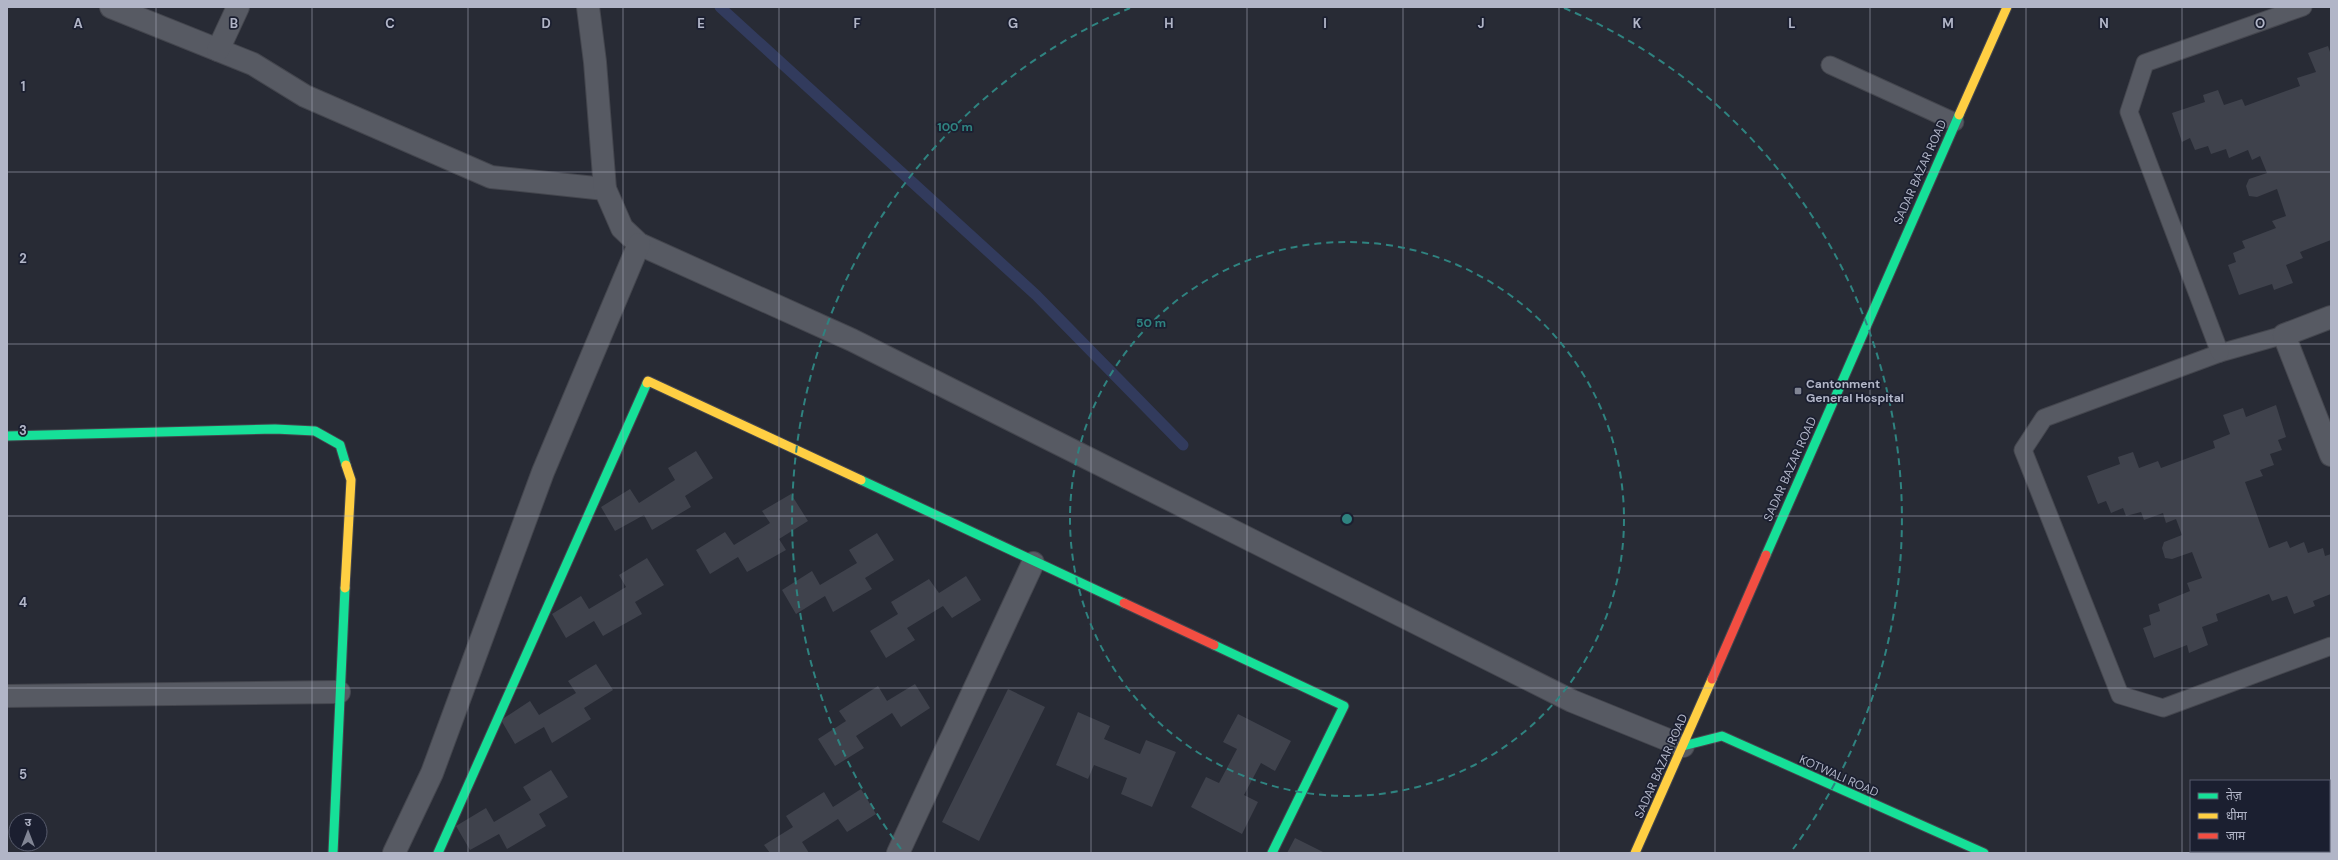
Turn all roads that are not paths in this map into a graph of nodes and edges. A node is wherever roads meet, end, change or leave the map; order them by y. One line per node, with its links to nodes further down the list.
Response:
1 (111, 7): 6 (street)
2 (238, 7): 6 (street)
3 (588, 7): 9 (street)
4 (2006, 7): 8 (street, SADAR BAZAR ROAD)
5 (2303, 7): 13 (lane)
6 (218, 50): 9 (street)
7 (1830, 65): 8 (lane)
8 (1955, 122): 20 (street, SADAR BAZAR ROAD)
9 (605, 189): 10 (street)
10 (639, 244): 20 (street); 22 (street)
11 (2331, 317): 12 (street)
12 (2284, 334): 13 (lane); 15 (street)
13 (2220, 353): 17 (lane)
14 (7, 436): 18 (street)
15 (2331, 455)
16 (1034, 562): 23 (street); 24 (street); 25 (street)
17 (2330, 648)
18 (339, 692): 19 (street); 21 (street)
19 (7, 696)
20 (1683, 746): 26 (street, SADAR BAZAR ROAD); 27 (street, KOTWALI ROAD)
21 (333, 853)
22 (394, 853)
23 (438, 853)
24 (898, 853)
25 (1272, 853)
26 (1634, 853)
27 (1984, 853)

